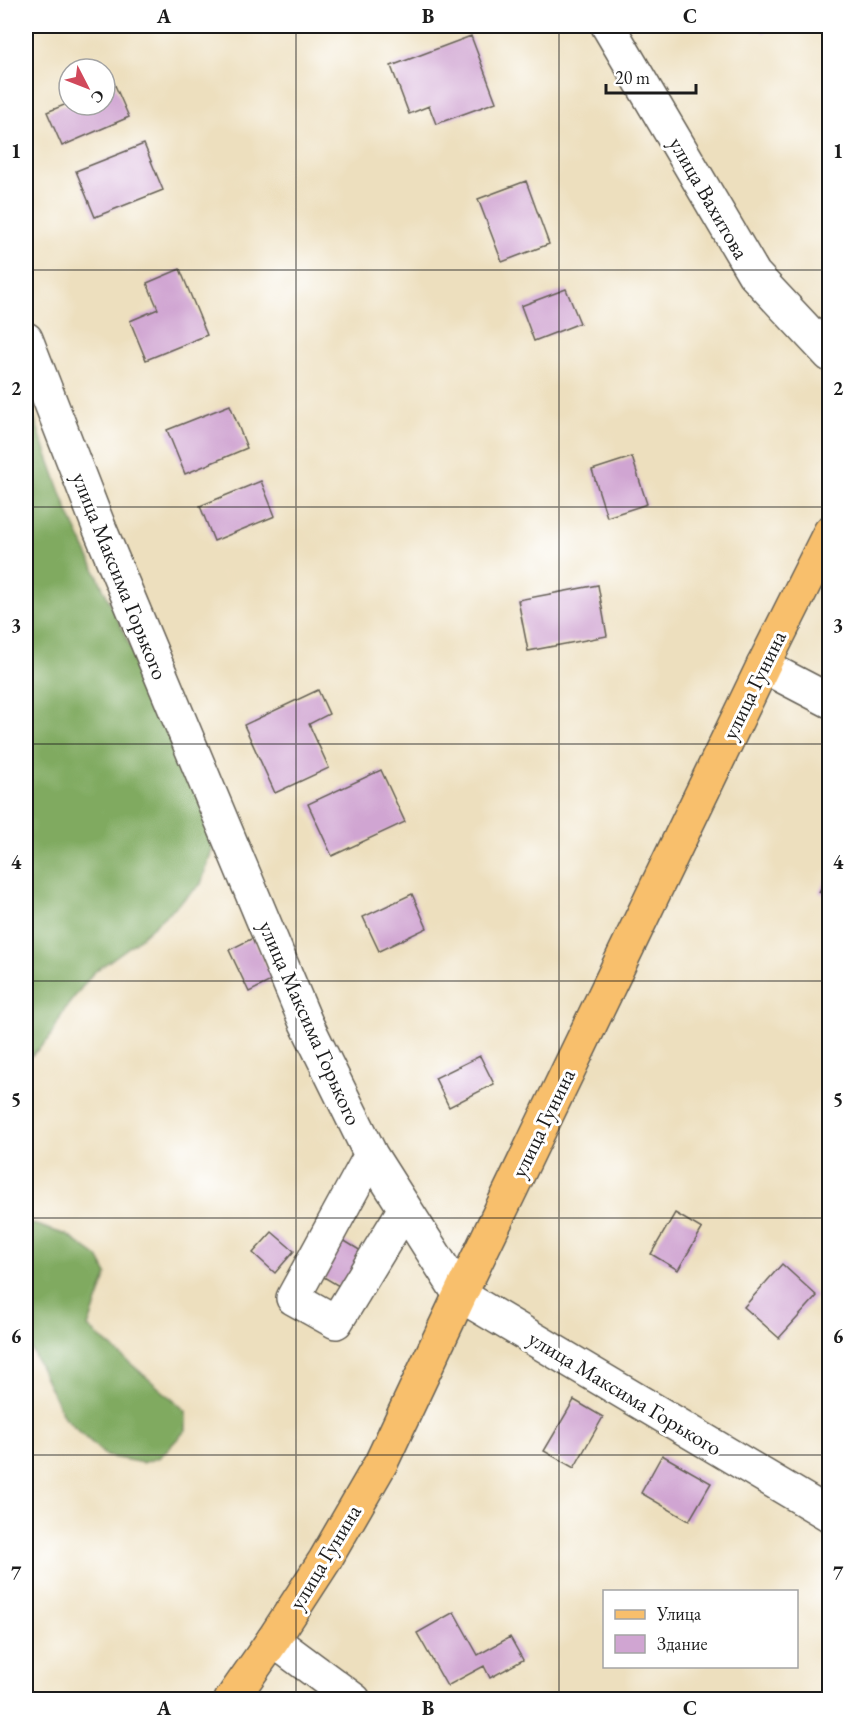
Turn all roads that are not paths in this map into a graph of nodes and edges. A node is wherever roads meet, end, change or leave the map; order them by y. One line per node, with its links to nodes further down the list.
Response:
1 (608, 26): 3 (street, улица Вахитова)
2 (26, 339): 7 (street, улица Максима Горького)
3 (830, 356)
4 (830, 532): 5 (main road, улица Гунина)
5 (763, 666): 6 (street); 9 (main road, улица Гунина)
6 (830, 701)
7 (371, 1155): 8 (street, улица Максима Горького); 8 (street)
8 (404, 1210): 9 (street, улица Максима Горького)
9 (460, 1295): 10 (street, улица Максима Горького); 11 (main road, улица Гунина)
10 (830, 1515)
11 (273, 1640): 12 (main road, улица Гунина); 13 (street)
12 (231, 1700)
13 (354, 1700)

